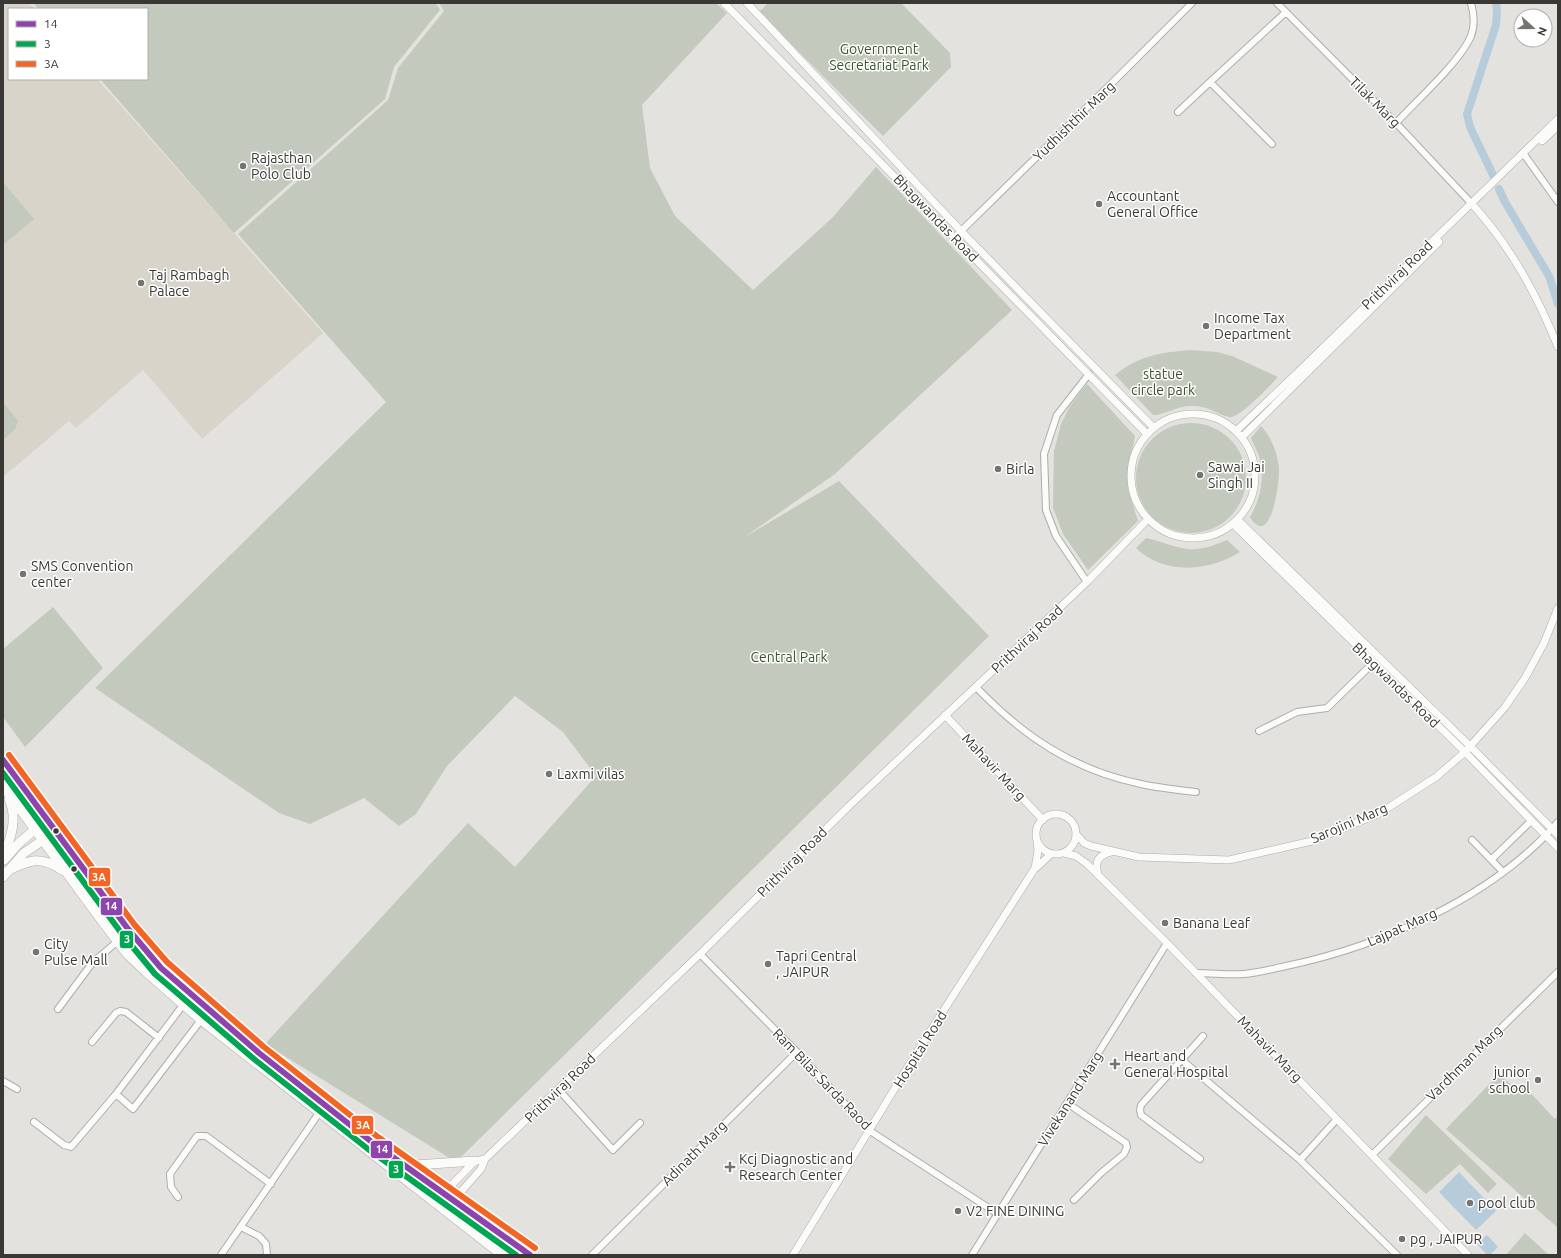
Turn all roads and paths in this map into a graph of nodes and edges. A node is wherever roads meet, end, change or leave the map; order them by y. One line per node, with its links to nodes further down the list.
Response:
1 (724, 3): 17 (street, Bhagwandas Road)
2 (747, 3): 16 (street, Bhagwandas Road)
3 (1192, 3): 16 (street, Yudhishthir Marg)
4 (1276, 3): 6 (street, Tilak Marg)
5 (1471, 3): 10 (street)
6 (1286, 12): 7 (street); 10 (street, Tilak Marg)
7 (1210, 82): 8 (street); 12 (street)
8 (1178, 112)
9 (1558, 119): 13 (street, Prithviraj Road)
10 (1396, 123): 15 (street, Tilak Marg)
11 (1558, 126): 13 (street, Prithviraj Road)
12 (1272, 144)
13 (1524, 155): 14 (street); 15 (street, Prithviraj Road)
14 (1558, 202)
15 (1473, 205): 18 (street); 21 (street, Prithviraj Road); 23 (street, Prithviraj Road)
16 (961, 231): 17 (street, Yudhishthir Marg); 20 (street, Bhagwandas Road)
17 (955, 237): 19 (street, Bhagwandas Road)
18 (1558, 346)
19 (1089, 374): 22 (street, Bhagwandas Road); 26 (street)
20 (1154, 428): 21 (street); 22 (street)
21 (1236, 431): 23 (street)
22 (1147, 434): 24 (street)
23 (1242, 437): 25 (street)
24 (1148, 519): 25 (street); 26 (street, Prithviraj Road)
25 (1235, 522): 28 (street, Bhagwandas Road); 32 (street, Bhagwandas Road)
26 (1087, 582): 29 (street, Prithviraj Road)
27 (1558, 608): 32 (street, Sarojini Marg)
28 (1374, 663): 31 (street); 33 (street, Bhagwandas Road)
29 (976, 687): 30 (street, Prithviraj Road); 36 (street)
30 (945, 715): 38 (street, Mahavir Marg); 64 (street, Prithviraj Road)
31 (1259, 731)
32 (1470, 746): 33 (street, Sarojini Marg); 42 (street, Bhagwandas Road)
33 (1465, 752): 39 (street, Bhagwandas Road); 51 (street, Sarojini Marg)
34 (3, 760): 37 (main road)
35 (3, 787): 41 (main road); 54 (main road)
36 (1196, 792)
37 (46, 820): 41 (main road); 43 (main road)
38 (1043, 820): 44 (street); 48 (street)
39 (1531, 821): 46 (street, Bhagwandas Road); 55 (street)
40 (1558, 822): 42 (street, Lajpat Marg)
41 (34, 829): 47 (main road); 56 (main road)
42 (1552, 829): 45 (street, Bhagwandas Road); 46 (street, Lajpat Marg)
43 (55, 832): 47 (main road); 90 (main road)
44 (1076, 834): 51 (street, Sarojini Marg); 52 (street)
45 (1558, 835)
46 (1545, 836): 50 (street, Bhagwandas Road); 58 (street, Lajpat Marg)
47 (42, 840): 59 (main road); 61 (main road)
48 (1038, 840): 53 (street); 57 (street, Hospital Road)
49 (1472, 840): 55 (street)
50 (1558, 848)
51 (1112, 852): 60 (street)
52 (1064, 853): 53 (street); 60 (street, Mahavir Marg)
53 (1051, 854): 57 (street)
54 (3, 857)
55 (1492, 859): 58 (street)
56 (3, 861)
57 (1036, 868): 84 (street, Hospital Road)
58 (1503, 872): 66 (street, Lajpat Marg)
59 (5, 874): 61 (main road)
60 (1098, 874): 63 (street, Mahavir Marg)
61 (70, 876): 62 (main road)
62 (118, 941): 67 (main road); 68 (street)
63 (1168, 943): 66 (street, Mahavir Marg); 79 (street, Vivekanand Marg)
64 (700, 954): 73 (street, Ram Bilas Sarda Raod); 77 (street, Prithviraj Road)
65 (1558, 972): 85 (street, Vardhman Marg)
66 (1196, 973): 81 (street, Mahavir Marg)
67 (183, 1005): 69 (main road); 71 (street)
68 (58, 1008)
69 (201, 1020): 78 (street); 80 (main road)
70 (1203, 1036): 74 (street)
71 (159, 1038): 72 (street); 78 (street)
72 (92, 1042)
73 (797, 1052): 84 (street, Ram Bilas Sarda Raod); 104 (street, Adinath Marg)
74 (1182, 1060): 86 (street); 88 (street)
75 (3, 1081): 76 (street)
76 (17, 1089)
77 (559, 1090): 83 (street); 87 (street, Prithviraj Road)
78 (116, 1094): 82 (street)
79 (1067, 1103): 95 (street); 98 (street, Vivekanand Marg)
80 (319, 1113): 91 (street); 96 (main road)
81 (1337, 1119): 85 (street, Mahavir Marg); 88 (street)
82 (34, 1122)
83 (640, 1123)
84 (870, 1131): 98 (street, Ram Bilas Sarda Raod); 105 (street, Hospital Road)
85 (1372, 1155): 108 (street, Mahavir Marg)
86 (1200, 1159)
87 (485, 1160): 89 (street); 94 (street, Prithviraj Road)
88 (1300, 1160): 107 (street)
89 (475, 1161): 90 (main road); 92 (street)
90 (400, 1163): 92 (main road)
91 (271, 1184): 93 (street); 99 (street)
92 (443, 1192): 94 (main road); 96 (street)
93 (178, 1197)
94 (454, 1200): 97 (street, Prithviraj Road); 103 (main road)
95 (1074, 1200)
96 (434, 1203): 97 (main road)
97 (444, 1211): 102 (main road)
98 (998, 1214): 106 (street, Vivekanand Marg)
99 (240, 1227): 100 (street); 101 (street)
100 (220, 1255)
101 (267, 1255)
102 (502, 1255)
103 (530, 1255)
104 (592, 1255)
105 (793, 1255)
106 (972, 1255)
107 (1397, 1255)
108 (1468, 1255)

